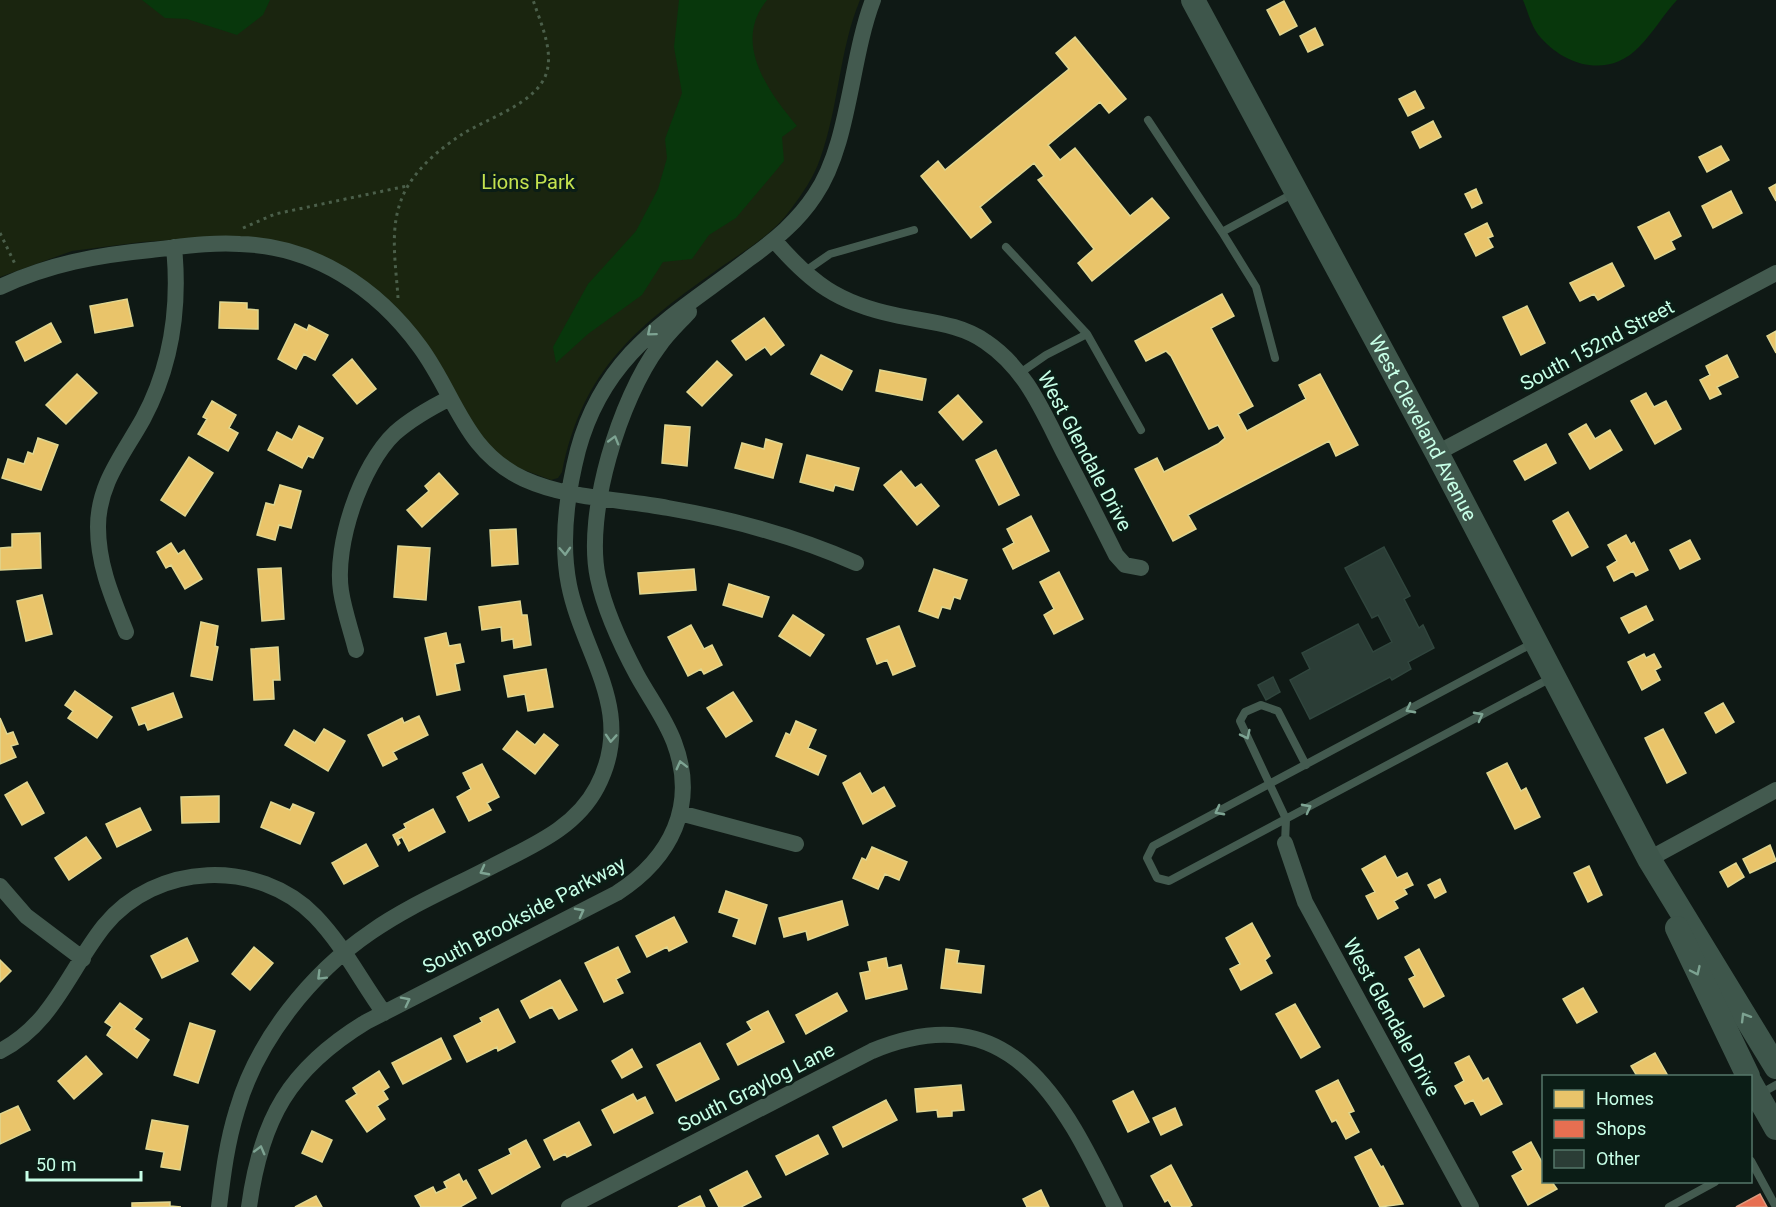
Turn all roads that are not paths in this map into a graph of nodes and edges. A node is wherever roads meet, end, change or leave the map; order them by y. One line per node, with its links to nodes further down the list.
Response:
1 (873, 0): 7 (street, South Brookside Parkway)
2 (1193, 0): 4 (main road, West Cleveland Avenue)
3 (1148, 120): 6 (lane)
4 (1296, 192): 6 (lane); 19 (main road, West Cleveland Avenue)
5 (914, 230): 10 (lane)
6 (1222, 232): 15 (lane)
7 (774, 240): 10 (street, West Glendale Drive); 12 (street, South Brookside Parkway)
8 (174, 247): 13 (street); 17 (street); 24 (street)
9 (1006, 247): 14 (lane)
10 (803, 272): 16 (street, West Glendale Drive)
11 (1776, 273): 19 (street, South 152nd Street)
12 (715, 285): 20 (street, South Brookside Parkway, one-way to 20); 21 (street, South Brookside Parkway, one-way to 12)
13 (0, 287)
14 (1087, 334): 16 (lane); 18 (lane)
15 (1275, 358)
16 (1020, 373): 23 (street, West Glendale Drive)
17 (450, 398): 20 (street); 26 (street)
18 (1141, 430)
19 (1437, 453): 25 (main road, West Cleveland Avenue)
20 (569, 493): 21 (street); 37 (street, South Brookside Parkway, one-way to 37)
21 (601, 496): 22 (street); 31 (street, South Brookside Parkway, one-way to 21)
22 (856, 563)
23 (1141, 568)
24 (126, 632)
25 (1535, 642): 27 (main road, West Cleveland Avenue); 28 (lane, one-way to 28)
26 (356, 650)
27 (1554, 677): 32 (lane, one-way to 27); 35 (main road, West Cleveland Avenue)
28 (1306, 765): 29 (lane); 29 (lane, one-way to 29)
29 (1270, 784): 32 (lane); 32 (lane, one-way to 32)
30 (1776, 790): 35 (street)
31 (680, 813): 34 (street); 39 (street, South Brookside Parkway, one-way to 31)
32 (1287, 819): 33 (lane)
33 (1285, 843): 51 (street, West Glendale Drive)
34 (796, 844)
35 (1649, 859): 41 (main road, West Cleveland Avenue, one-way to 35); 42 (main road, West Cleveland Avenue, one-way to 42)
36 (0, 886): 38 (street)
37 (345, 953): 38 (street); 39 (street); 47 (street, South Brookside Parkway, one-way to 47)
38 (83, 958): 40 (street)
39 (384, 1013): 48 (street, South Brookside Parkway, one-way to 39)
40 (0, 1051)
41 (1776, 1067)
42 (1749, 1075)
43 (1756, 1089): 44 (main road, West Cleveland Avenue)
44 (1776, 1128)
45 (1752, 1163): 53 (lane)
46 (1713, 1183): 52 (lane)
47 (219, 1207)
48 (249, 1207)
49 (569, 1207): 50 (street, South Graylog Lane)
50 (1115, 1207)
51 (1471, 1207)
52 (1669, 1207)
53 (1776, 1207)

